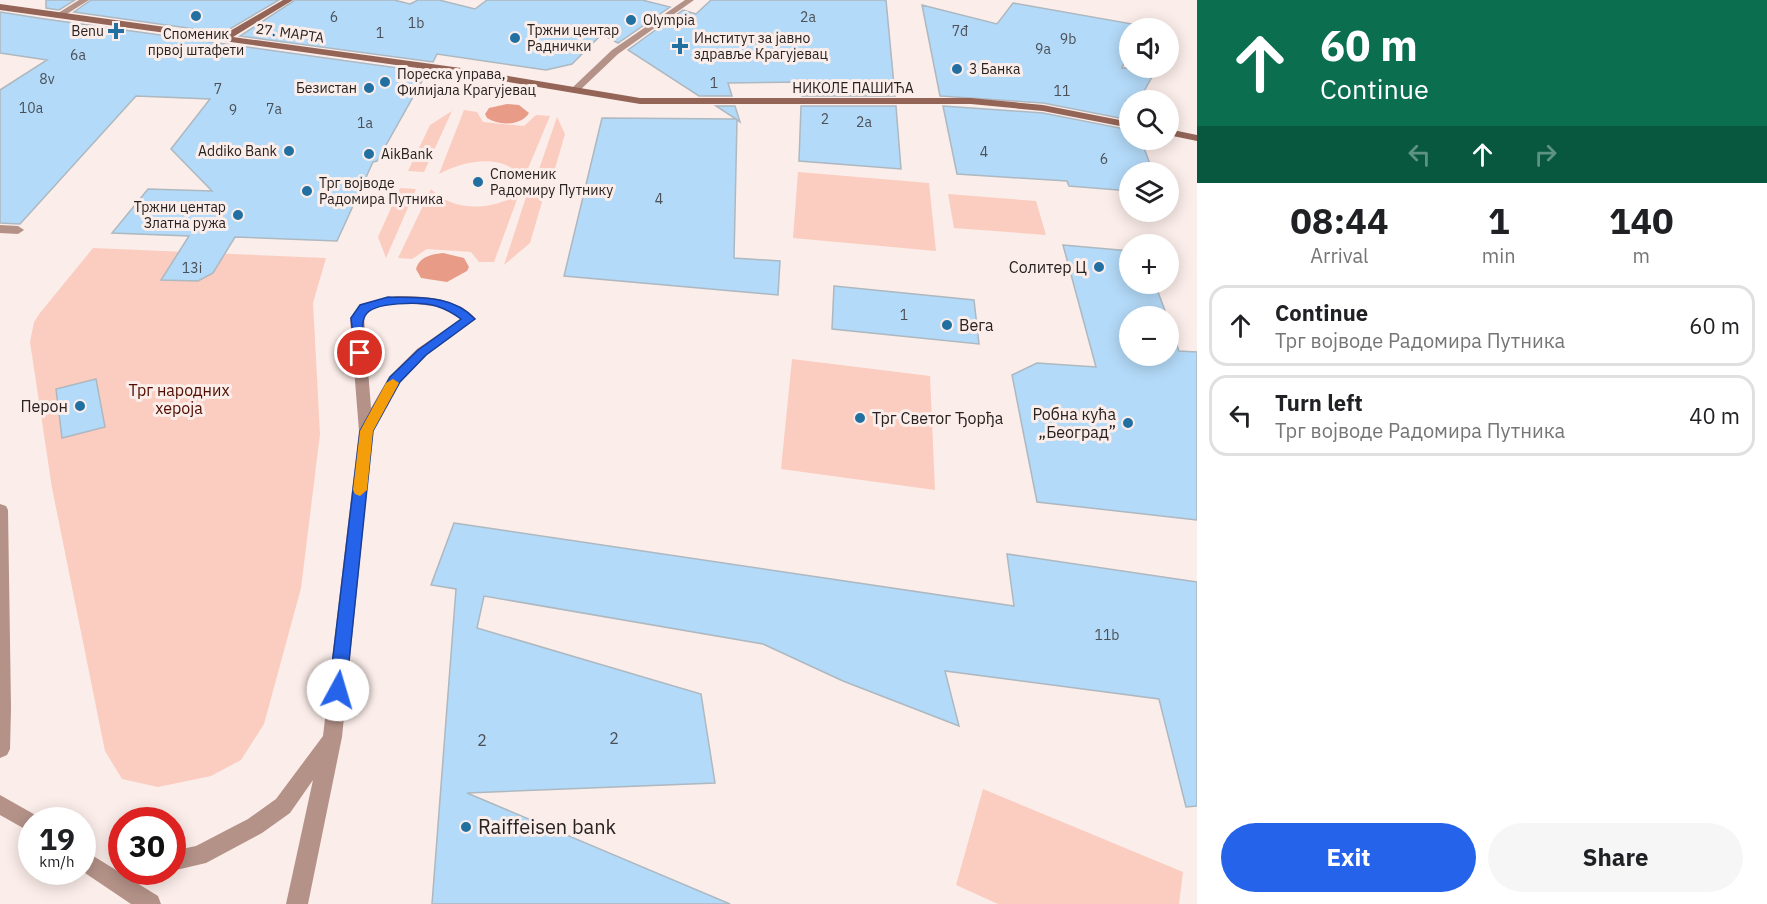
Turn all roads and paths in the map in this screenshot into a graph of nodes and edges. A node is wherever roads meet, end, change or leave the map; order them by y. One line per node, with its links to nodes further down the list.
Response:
1 (84, 0): 5 (street)
2 (289, 0): 6 (street)
3 (690, 0): 7 (street)
4 (0, 7): 5 (street, 27. МАРТА)
5 (59, 15): 6 (street, 27. МАРТА)
6 (225, 38): 7 (street, 27. МАРТА)
7 (575, 90): 8 (street, НИКОЛЕ ПАШИЋА)
8 (1119, 123)
9 (1179, 134): 10 (street)
10 (1197, 138)
11 (0, 229): 12 (street)
12 (18, 230)
13 (366, 431): 13 (street); 15 (street)
14 (0, 510): 16 (street)
15 (332, 737): 19 (street); 22 (street)
16 (0, 749)
17 (0, 804): 18 (street)
18 (18, 815)
19 (186, 858)
20 (128, 885): 21 (street)
21 (150, 904)
22 (297, 904)

